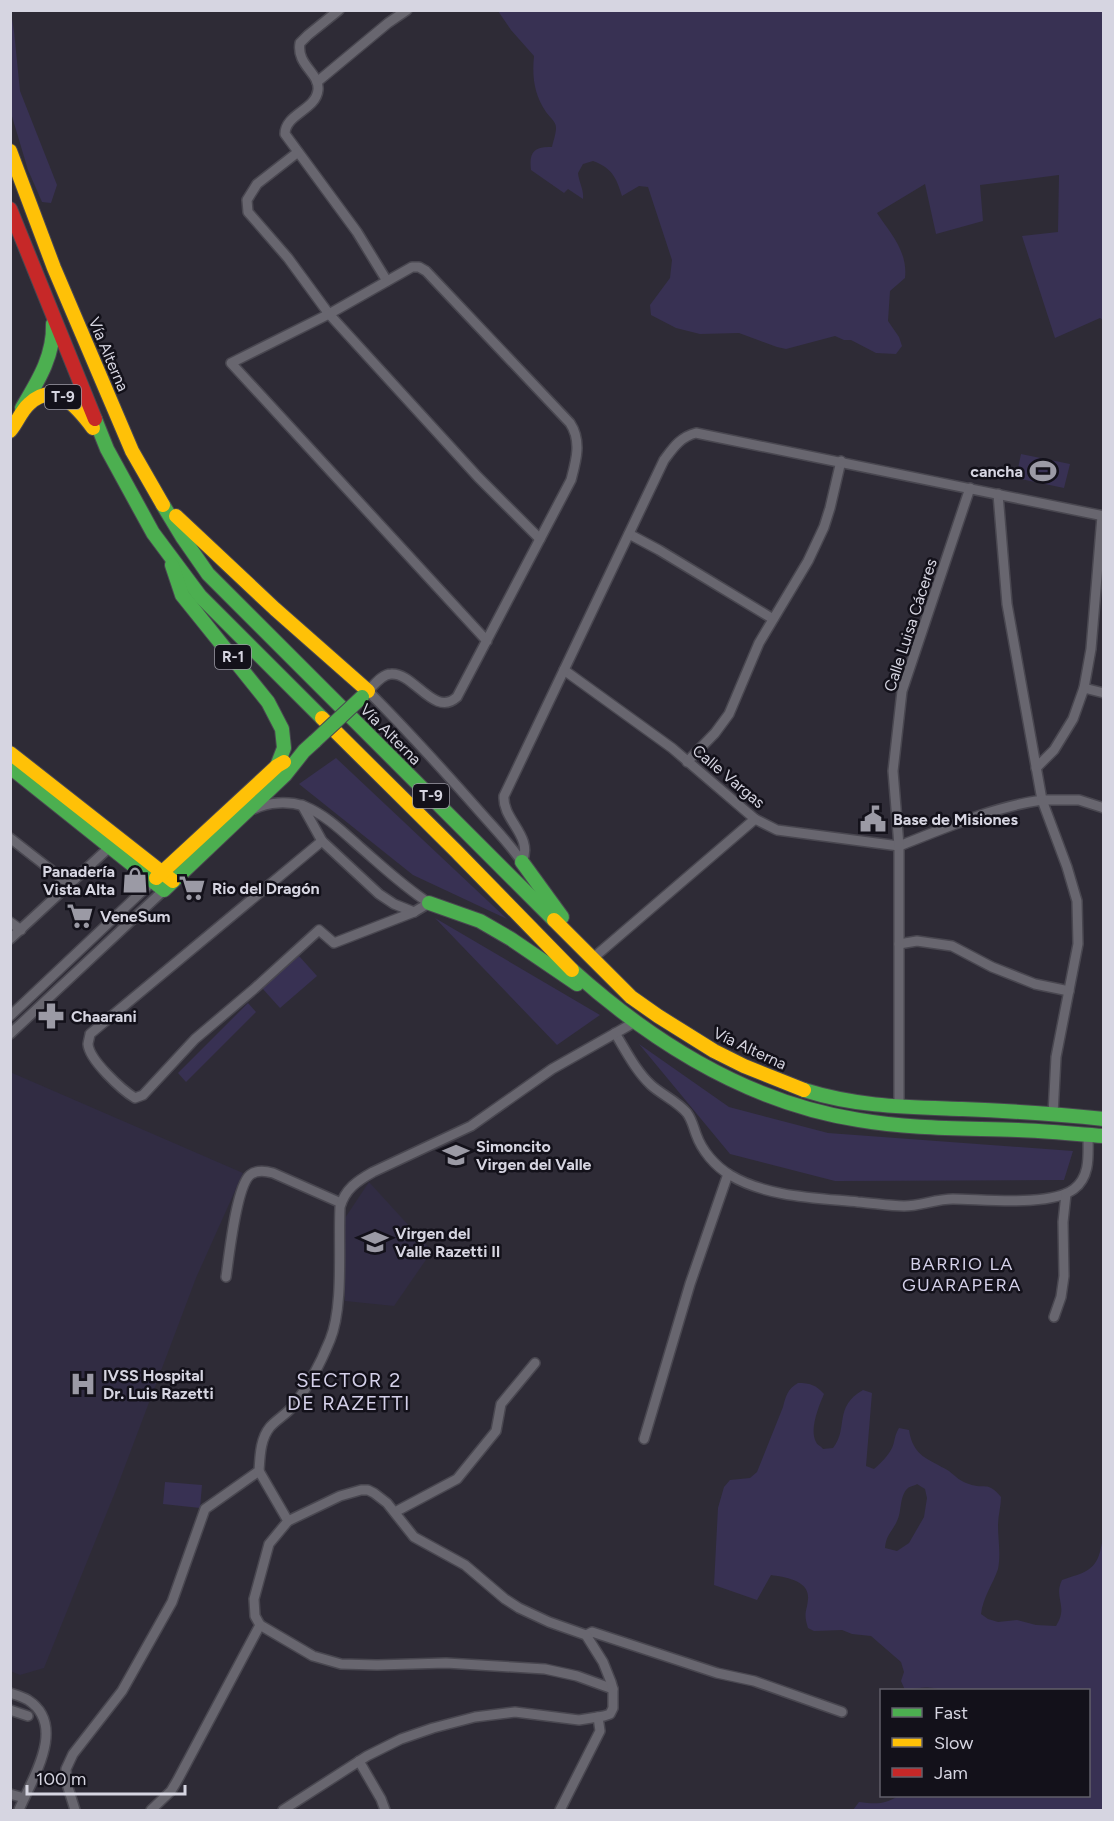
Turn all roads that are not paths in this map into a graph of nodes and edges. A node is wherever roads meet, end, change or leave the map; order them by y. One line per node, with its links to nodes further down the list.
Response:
1 (339, 10): 3 (street)
2 (407, 10): 3 (street)
3 (317, 82): 5 (street)
4 (10, 151): 15 (main road, Vía Alterna / T-9)
5 (298, 152): 7 (street); 9 (street)
6 (10, 209): 8 (main road, T-9)
7 (387, 281): 9 (street); 18 (street)
8 (51, 308): 10 (main road); 11 (main road, T-9)
9 (329, 314): 18 (street); 21 (street)
10 (10, 431): 11 (main road, T-9)
11 (107, 449): 19 (main road, T-9)
12 (842, 461): 13 (street); 17 (street); 20 (street)
13 (970, 488): 14 (street); 40 (street, Calle Luisa Cáceres)
14 (998, 494): 16 (street); 31 (street)
15 (160, 499): 25 (main road, T-9); 50 (main road, Vía Alterna / T-9)
16 (1103, 516): 23 (street)
17 (629, 534): 20 (street); 22 (street)
18 (540, 539): 21 (street)
19 (168, 553): 29 (main road, R-1); 53 (main road, T-9)
20 (773, 619): 28 (street)
21 (487, 641): 25 (street)
22 (564, 670): 28 (street, Calle Vargas); 41 (street)
23 (1084, 688): 24 (street); 31 (street)
24 (1104, 693)
25 (365, 694): 26 (main road, bridge); 41 (street)
26 (304, 751): 29 (main road); 35 (main road)
27 (10, 753): 39 (main road)
28 (687, 762): 36 (street, Calle Vargas)
29 (277, 766): 42 (main road)
30 (10, 767): 39 (main road)
31 (1036, 768): 32 (street)
32 (1042, 800): 34 (street); 40 (street); 51 (street)
33 (302, 805): 35 (street, T-9); 38 (street); 44 (street, T-9)
34 (1104, 808)
35 (246, 812): 42 (main road)
36 (755, 819): 40 (street, Calle Vargas); 50 (street)
37 (10, 838): 43 (street)
38 (322, 841): 45 (street); 45 (street)
39 (114, 842): 42 (main road); 43 (street)
40 (899, 846): 49 (street, Calle Luisa Cáceres)
41 (522, 862): 50 (main road)
42 (163, 881): 52 (street); 55 (street)
43 (69, 884): 47 (street)
44 (429, 903): 45 (street); 53 (main road, T-9)
45 (414, 912)
46 (10, 922): 47 (street)
47 (21, 930): 48 (street)
48 (10, 939)
49 (899, 944): 51 (street); 56 (street, Calle Luisa Cáceres)
50 (592, 959): 56 (main road, Vía Alterna / T-9)
51 (1069, 991): 57 (street)
52 (10, 1016)
53 (630, 1018): 54 (street); 59 (main road, T-9)
54 (615, 1033): 61 (street); 63 (street)
55 (10, 1034)
56 (899, 1107): 57 (main road, Vía Alterna / T-9)
57 (1053, 1114): 58 (main road, Vía Alterna / T-9)
58 (1104, 1119)
59 (1088, 1135): 60 (main road, T-9); 62 (street)
60 (1104, 1136)
61 (729, 1174): 62 (street); 67 (street)
62 (1066, 1194): 65 (street)
63 (341, 1203): 64 (street); 68 (street)
64 (226, 1277)
65 (1054, 1317)
66 (535, 1363): 69 (street)
67 (644, 1439)
68 (259, 1471): 70 (street); 83 (street)
69 (395, 1512): 70 (street); 72 (street)
70 (288, 1521): 71 (street)
71 (260, 1625): 73 (street); 84 (street)
72 (586, 1635): 73 (street); 76 (street)
73 (613, 1689): 78 (street)
74 (10, 1693): 81 (street)
75 (10, 1710): 77 (street)
76 (842, 1712)
77 (28, 1716)
78 (598, 1717): 79 (street); 87 (street)
79 (359, 1761): 85 (street); 86 (street)
80 (10, 1794): 81 (street)
81 (24, 1798): 82 (street)
82 (19, 1810)
83 (75, 1810)
84 (151, 1810)
85 (283, 1810)
86 (386, 1810)
87 (560, 1810)

